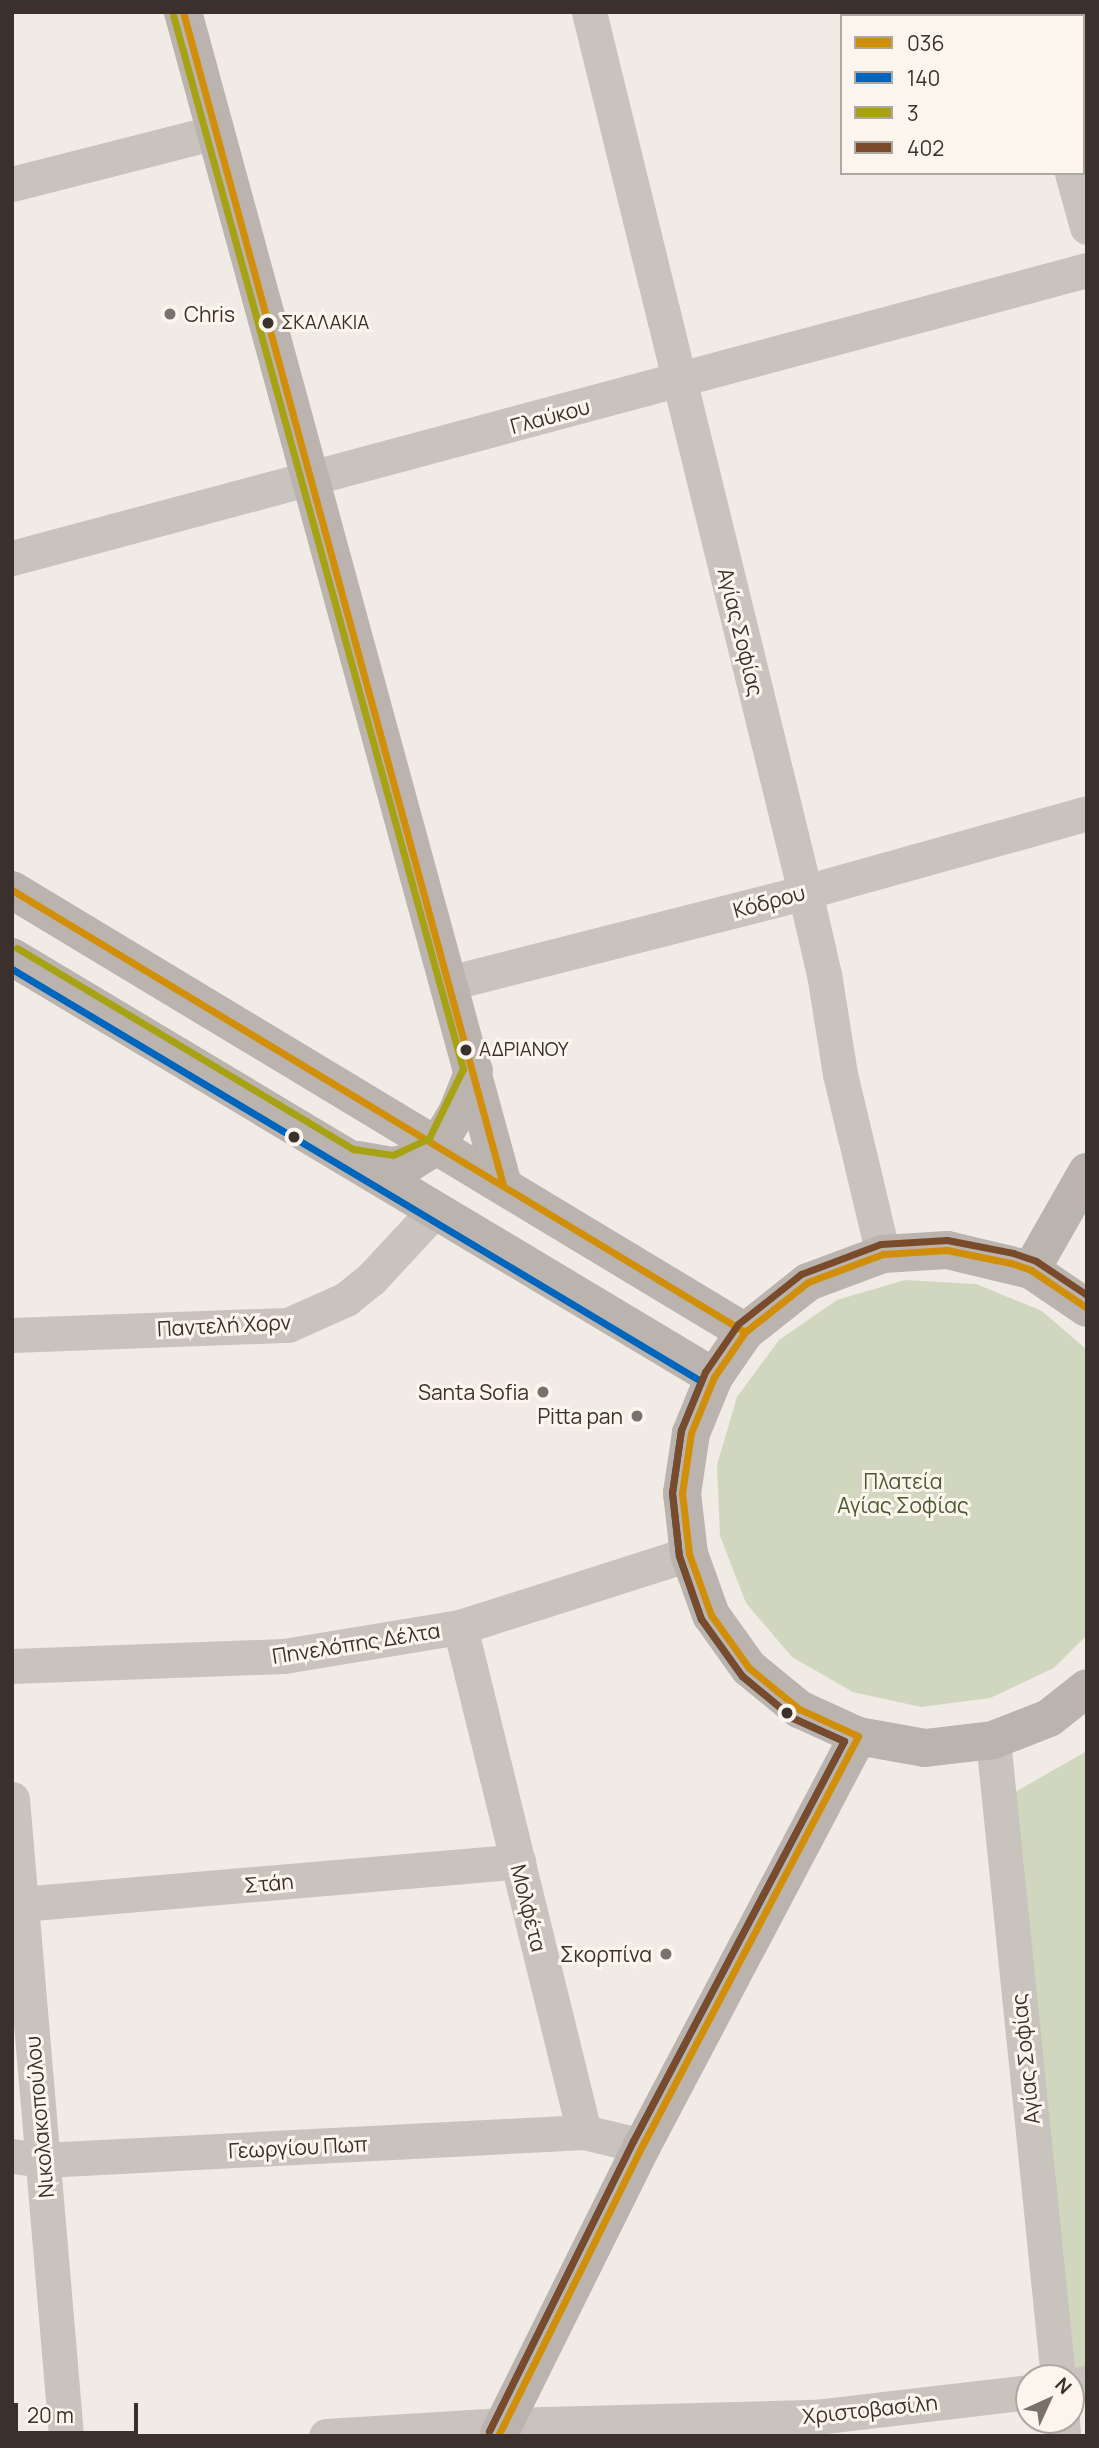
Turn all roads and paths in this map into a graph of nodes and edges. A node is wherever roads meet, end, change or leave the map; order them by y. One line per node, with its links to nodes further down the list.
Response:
1 (183, 12): 3 (street)
2 (589, 12): 8 (street, Αγίας Σοφίας)
3 (216, 132): 5 (street); 9 (street)
4 (1073, 175): 6 (street)
5 (12, 184)
6 (1087, 227)
7 (1087, 271): 8 (street, Γλαύκου)
8 (680, 381): 9 (street, Γλαύκου); 13 (street, Αγίας Σοφίας)
9 (312, 480): 10 (street, Γλαύκου); 15 (street)
10 (12, 558)
11 (1087, 813): 13 (street, Κόδρου)
12 (12, 890): 17 (street)
13 (805, 892): 15 (street, Κόδρου); 22 (street, Αγίας Σοφίας)
14 (12, 957): 18 (street)
15 (449, 983): 16 (street)
16 (474, 1070): 17 (street); 20 (street)
17 (437, 1146): 18 (street); 20 (street)
18 (349, 1159): 21 (street)
19 (1087, 1172): 23 (street)
20 (503, 1185): 25 (street)
21 (435, 1210): 26 (street, Παντελή Χορν); 27 (street)
22 (883, 1254): 23 (street); 25 (street)
23 (1031, 1270): 24 (street)
24 (1084, 1297)
25 (745, 1332): 27 (street)
26 (12, 1335)
27 (713, 1377): 28 (street)
28 (689, 1554): 29 (street, Πηνελόπης Δέλτα); 32 (street)
29 (460, 1627): 30 (street, Πηνελόπης Δέλτα); 35 (street, Μολφέτα)
30 (12, 1666)
31 (1082, 1697): 33 (street)
32 (858, 1736): 33 (street); 38 (street)
33 (993, 1740): 40 (street, Αγίας Σοφίας)
34 (12, 1799): 36 (street, Νικολακοπούλου)
35 (518, 1861): 36 (street, Στάη); 37 (street, Μολφέτα)
36 (21, 1904): 39 (street, Νικολακοπούλου)
37 (584, 2132): 38 (street); 39 (street, Γεωργίου Πωπ)
38 (642, 2146): 42 (street)
39 (27, 2158): 44 (street, Νικολακοπούλου)
40 (1057, 2364)
41 (1015, 2394): 42 (street, Χριστοβασίλη)
42 (500, 2430): 43 (street, Χριστοβασίλη)
43 (423, 2433): 45 (street, Χριστοβασίλη)
44 (66, 2436)
45 (326, 2436)

